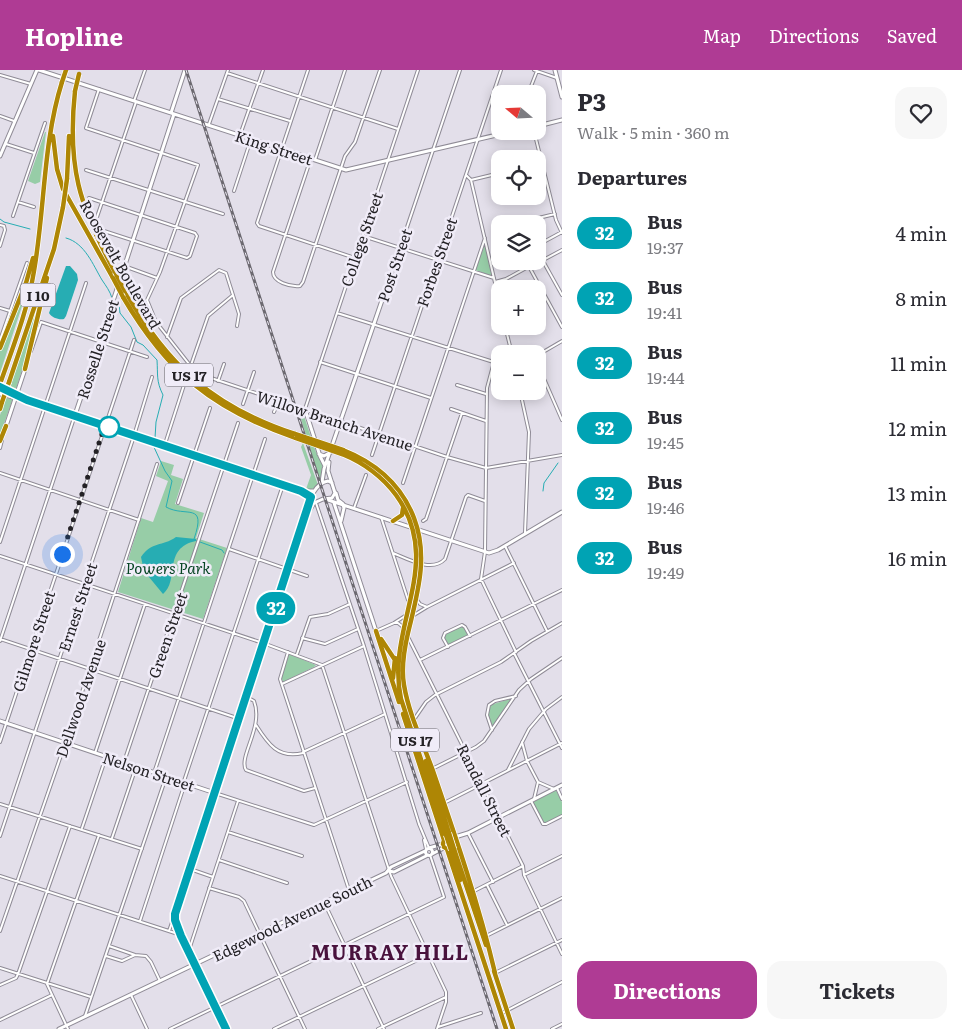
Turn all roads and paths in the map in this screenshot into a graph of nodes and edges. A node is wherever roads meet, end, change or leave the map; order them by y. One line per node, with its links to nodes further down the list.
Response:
1 (38, 70): 20 (main road); 23 (main road, King Street)
2 (66, 70): 38 (highway, I 10, bridge)
3 (145, 70): 28 (street)
4 (185, 70): 31 (main road, Rosselle Street)
5 (263, 70): 21 (street)
6 (308, 70): 25 (street)
7 (346, 70): 29 (street)
8 (380, 70): 33 (street)
9 (418, 70): 41 (street, College Street)
10 (460, 70): 49 (street, Post Street)
11 (501, 70): 45 (street, Forbes Street)
12 (535, 70): 18 (street); 22 (street)
13 (548, 70): 18 (street)
14 (555, 70): 19 (main road)
15 (80, 72): 24 (highway, I 10, bridge)
16 (227, 72): 21 (street); 27 (street)
17 (0, 74): 20 (street)
18 (546, 74): 19 (street)
19 (557, 78): 26 (main road)
20 (31, 84): 35 (main road)
21 (258, 84): 25 (street); 30 (street)
22 (531, 85)
23 (99, 89): 28 (main road, King Street); 46 (street)
24 (75, 91): 94 (highway, I 10, bridge); 167 (highway, Roosevelt Boulevard / US 17, bridge)
25 (298, 97): 29 (street); 36 (street)
26 (562, 97)
27 (218, 99): 30 (street); 40 (street)
28 (135, 101): 31 (main road, King Street); 46 (street)
29 (332, 108): 33 (street); 53 (street)
30 (250, 109): 36 (street); 42 (street)
31 (172, 114): 40 (main road, King Street); 50 (main road, Rosselle Street)
32 (0, 116): 35 (street)
33 (363, 118): 41 (street); 55 (street)
34 (562, 120): 39 (main road)
35 (15, 121): 47 (main road)
36 (290, 121): 48 (street)
37 (45, 123): 51 (street)
38 (52, 124): 78 (highway, I 10); 167 (highway, Roosevelt Boulevard / US 17, bridge)
39 (546, 124)
40 (209, 125): 42 (main road, King Street)
41 (398, 129): 54 (street, College Street)
42 (240, 135): 44 (main road, King Street)
43 (491, 137): 45 (main road, King Street)
44 (251, 139): 48 (main road, King Street); 63 (street)
45 (478, 140): 49 (main road, King Street); 57 (street, Forbes Street)
46 (124, 141): 50 (street); 59 (street)
47 (6, 144): 51 (street); 52 (main road)
48 (280, 148): 53 (main road, King Street); 80 (street)
49 (432, 150): 54 (main road, King Street); 87 (street, Post Street)
50 (161, 153): 62 (main road, Rosselle Street); 67 (street)
51 (35, 154): 65 (street)
52 (0, 156)
53 (313, 159): 55 (main road, King Street); 80 (street)
54 (388, 160): 55 (main road, King Street); 81 (street, College Street)
55 (340, 168): 85 (street)
56 (86, 170): 59 (street)
57 (466, 175): 60 (street); 92 (street, Forbes Street)
58 (491, 175): 60 (street)
59 (111, 178): 62 (street); 66 (street)
60 (471, 180): 82 (street)
61 (546, 185): 70 (street)
62 (148, 190): 67 (street); 71 (main road, Rosselle Street)
63 (234, 190)
64 (89, 198): 66 (street)
65 (18, 202): 68 (street); 72 (street)
66 (102, 202): 71 (street); 74 (street)
67 (185, 202): 69 (street); 76 (street)
68 (34, 207)
69 (222, 214)
70 (554, 214): 73 (street); 79 (street)
71 (140, 215): 76 (street); 83 (main road, Rosselle Street)
72 (13, 216)
73 (546, 216)
74 (97, 217)
75 (0, 225): 86 (street)
76 (176, 227): 89 (street); 89 (street)
77 (104, 231): 83 (street)
78 (39, 232): 119 (highway); 134 (highway, I 10)
79 (562, 232): 84 (street)
80 (285, 234): 85 (street); 85 (street)
81 (362, 236): 87 (street); 90 (street, College Street)
82 (485, 238): 99 (street); 101 (street)
83 (132, 240): 89 (street); 95 (main road, Rosselle Street)
84 (546, 241)
85 (315, 244): 90 (street)
86 (0, 246)
87 (400, 248): 92 (street); 109 (main road, Post Street)
88 (562, 250): 91 (street)
89 (167, 251): 100 (street)
90 (355, 258): 108 (street, College Street)
91 (546, 259)
92 (437, 260): 99 (street); 114 (street, Forbes Street)
93 (27, 263): 107 (street)
94 (48, 266): 128 (highway); 151 (highway, I 10, bridge)
95 (124, 266): 100 (street); 117 (main road, Rosselle Street)
96 (546, 268): 105 (street)
97 (522, 270): 102 (street)
98 (530, 270): 111 (street)
99 (474, 271): 101 (street); 120 (street)
100 (156, 278): 113 (street, Willow Branch Avenue)
101 (494, 278)
102 (500, 280)
103 (86, 283): 112 (street)
104 (233, 295): 110 (street); 113 (street); 127 (street)
105 (562, 296)
106 (0, 308): 107 (street)
107 (10, 311): 115 (street)
108 (336, 313): 109 (street); 125 (street, College Street)
109 (374, 325): 114 (street); 131 (main road, Post Street)
110 (237, 326)
111 (562, 327)
112 (70, 331): 117 (street); 128 (street); 149 (street)
113 (167, 337): 127 (street, Willow Branch Avenue)
114 (411, 337): 120 (street); 138 (street, Forbes Street)
115 (0, 340)
116 (134, 340): 122 (street, Gilmore Street)
117 (100, 341): 122 (street); 157 (main road, Rosselle Street)
118 (562, 341): 121 (street)
119 (0, 348)
120 (448, 348): 124 (street); 144 (street)
121 (546, 350)
122 (130, 351): 123 (street); 163 (street, Gilmore Street)
123 (147, 357)
124 (491, 361)
125 (320, 362): 131 (street); 152 (street, College Street)
126 (224, 364): 133 (street)
127 (190, 366): 133 (street, Willow Branch Avenue)
128 (26, 369): 141 (main road)
129 (491, 371): 142 (street)
130 (254, 372): 139 (street)
131 (358, 374): 138 (street); 160 (main road, Post Street)
132 (152, 378): 166 (street, Ernest Street)
133 (218, 381): 139 (street, Willow Branch Avenue)
134 (1, 383): 141 (main road)
135 (546, 383): 158 (street)
136 (184, 385): 170 (street)
137 (457, 385): 142 (street)
138 (395, 386): 144 (street); 165 (street, Forbes Street)
139 (248, 391): 147 (street, Willow Branch Avenue); 148 (street)
140 (0, 394): 143 (main road)
141 (17, 394): 143 (main road); 145 (main road)
142 (487, 394): 161 (street)
143 (16, 398): 145 (main road); 164 (main road)
144 (431, 398): 171 (street)
145 (26, 399): 149 (main road)
146 (522, 400): 181 (street)
147 (279, 401): 152 (street, Willow Branch Avenue); 154 (street)
148 (243, 404)
149 (46, 406): 157 (main road); 189 (street)
150 (210, 408): 176 (street)
151 (0, 409)
152 (304, 409): 155 (street, Willow Branch Avenue); 159 (main road)
153 (451, 410): 156 (street)
154 (274, 412)
155 (318, 413): 159 (main road); 160 (street, Willow Branch Avenue)
156 (462, 413): 161 (street); 179 (street)
157 (76, 415): 163 (main road); 194 (street, Rosselle Street)
158 (562, 420)
159 (308, 422): 175 (main road)
160 (342, 422): 165 (street, Willow Branch Avenue); 173 (main road, Post Street)
161 (486, 422): 185 (street)
162 (238, 423): 183 (street, Green Street)
163 (105, 425): 166 (main road); 200 (street, Gilmore Street)
164 (6, 426): 169 (highway); 172 (street)
165 (379, 434): 171 (street, Willow Branch Avenue); 177 (street, Forbes Street)
166 (134, 435): 170 (main road); 208 (street, Ernest Street)
167 (295, 436): 174 (highway, Roosevelt Boulevard / US 17, bridge)
168 (265, 439): 188 (street)
169 (0, 441)
170 (164, 445): 176 (main road)
171 (415, 446): 179 (street, Willow Branch Avenue); 192 (street)
172 (0, 448)
173 (331, 452): 175 (main road); 180 (main road, Post Street)
174 (342, 452): 206 (highway, Roosevelt Boulevard / US 17); 217 (highway, Roosevelt Boulevard / US 17)
175 (319, 454): 184 (main road)
176 (194, 455): 183 (main road); 203 (street)
177 (372, 455)
178 (562, 455): 181 (street, Willow Branch Avenue)
179 (447, 457): 185 (street, Willow Branch Avenue); 215 (street)
180 (329, 459): 184 (main road, Post Street); 191 (main road, Post Street)
181 (527, 461): 185 (street, Willow Branch Avenue); 218 (street)
182 (158, 464): 212 (street, Dellwood Avenue)
183 (224, 465): 188 (main road); 243 (street, Green Street)
184 (325, 466): 190 (main road, Post Street)
185 (486, 468): 201 (street)
186 (0, 473): 189 (street)
187 (366, 474): 207 (street)
188 (253, 475): 193 (main road); 222 (street)
189 (21, 480): 194 (street); 220 (street)
190 (322, 482): 191 (main road); 197 (main road)
191 (332, 483): 195 (main road, Post Street)
192 (403, 483)
193 (283, 485): 196 (main road); 226 (street)
194 (51, 490): 200 (street); 229 (street, Rosselle Street)
195 (334, 490): 199 (main road); 205 (main road, Post Street)
196 (301, 491): 197 (main road); 198 (main road)
197 (314, 491): 198 (main road)
198 (311, 498): 204 (main road); 210 (main road)
199 (325, 499): 202 (main road); 204 (main road)
200 (80, 500): 208 (street); 231 (street, Gilmore Street)
201 (485, 501): 219 (street); 223 (street)
202 (333, 502): 205 (main road); 214 (main road)
203 (178, 503)
204 (316, 503): 210 (main road); 239 (street)
205 (343, 505): 207 (main road); 214 (main road)
206 (403, 506): 213 (highway); 216 (highway, Roosevelt Boulevard / US 17)
207 (354, 508): 211 (main road)
208 (110, 510): 212 (street); 234 (street, Ernest Street)
209 (562, 512): 218 (main road)
210 (306, 516): 230 (main road)
211 (381, 517): 213 (main road); 224 (street)
212 (139, 520): 236 (street, Dellwood Avenue)
213 (394, 521): 216 (main road)
214 (341, 522): 252 (main road)
215 (423, 522)
216 (412, 527): 217 (main road); 227 (highway, Roosevelt Boulevard / US 17)
217 (418, 529): 219 (main road); 227 (highway, Roosevelt Boulevard / US 17)
218 (525, 534): 221 (main road)
219 (450, 540): 223 (main road); 227 (street)
220 (0, 542)
221 (505, 546): 223 (main road); 228 (street)
222 (229, 549): 226 (street); 248 (street)
223 (485, 552): 233 (street)
224 (393, 553): 227 (street); 241 (street)
225 (0, 556): 229 (street)
226 (258, 559): 230 (street); 254 (street)
227 (419, 563): 237 (highway, Roosevelt Boulevard / US 17); 241 (highway, Roosevelt Boulevard / US 17)
228 (514, 563): 233 (street); 240 (street)
229 (26, 564): 231 (street); 258 (street, Rosselle Street)
230 (289, 570): 232 (street); 259 (main road)
231 (55, 574): 234 (street); 262 (street, Gilmore Street)
232 (307, 576)
233 (481, 579): 242 (street); 246 (street)
234 (85, 584): 236 (street); 267 (street, Ernest Street)
235 (562, 590): 240 (street)
236 (114, 594): 238 (street); 271 (street, Dellwood Avenue)
237 (416, 598): 242 (street); 245 (highway, Roosevelt Boulevard / US 17)
238 (145, 604): 243 (street); 273 (street)
239 (350, 604): 251 (street); 257 (street)
240 (534, 604): 246 (street); 253 (street)
241 (409, 605): 244 (highway, Roosevelt Boulevard / US 17)
242 (427, 606): 245 (street)
243 (174, 614): 248 (street); 277 (street, Green Street)
244 (407, 614): 247 (street); 250 (highway, Roosevelt Boulevard / US 17)
245 (412, 617): 255 (highway, Roosevelt Boulevard / US 17)
246 (500, 621): 256 (street); 264 (street)
247 (394, 623): 250 (street); 252 (street)
248 (204, 624): 254 (street); 282 (street)
249 (562, 624): 253 (street)
250 (404, 628): 255 (street, Randall Street); 269 (highway, Roosevelt Boulevard / US 17)
251 (358, 629): 257 (street); 260 (street)
252 (376, 631): 269 (highway); 276 (highway)
253 (547, 631): 264 (street)
254 (233, 634): 259 (street); 283 (street)
255 (408, 636): 268 (street, Randall Street); 272 (highway, Roosevelt Boulevard / US 17)
256 (470, 636): 261 (street); 261 (street)
257 (302, 638): 265 (street)
258 (0, 640): 262 (street)
259 (263, 643): 263 (street); 279 (main road)
260 (364, 646): 270 (street); 287 (street)
261 (448, 647): 268 (street)
262 (30, 649): 267 (street); 291 (street, Gilmore Street)
263 (288, 652): 265 (street); 275 (street)
264 (515, 653): 274 (street); 278 (street)
265 (296, 655): 270 (street)
266 (562, 658): 274 (street)
267 (60, 659): 271 (street); 295 (street, Ernest Street)
268 (420, 660): 278 (street, Randall Street)
269 (396, 662): 272 (highway); 276 (highway); 337 (highway, Roosevelt Boulevard / US 17)
270 (322, 665): 275 (street); 296 (street)
271 (90, 669): 273 (street); 299 (street, Dellwood Avenue)
272 (403, 676): 284 (highway, Roosevelt Boulevard / US 17)
273 (120, 679): 277 (street); 303 (street)
274 (529, 682): 280 (street); 286 (street)
275 (281, 684): 304 (street)
276 (393, 684): 341 (highway)
277 (149, 688): 282 (street); 307 (street, Green Street)
278 (437, 694): 285 (street); 302 (street, Randall Street)
279 (245, 696): 288 (main road); 292 (street)
280 (516, 696): 294 (street); 294 (street)
281 (562, 697): 286 (street)
282 (179, 698): 283 (street); 311 (street)
283 (208, 708): 288 (street); 315 (street)
284 (410, 709): 285 (street); 289 (highway, Roosevelt Boulevard / US 17)
285 (421, 709): 289 (street)
286 (543, 712): 298 (street); 300 (street)
287 (386, 714): 296 (street); 313 (street)
288 (238, 718): 320 (main road)
289 (413, 720): 293 (highway, Roosevelt Boulevard / US 17)
290 (0, 721): 291 (main road, Nelson Street)
291 (6, 723): 295 (main road, Nelson Street); 297 (street, Gilmore Street)
292 (256, 725): 304 (street); 318 (street)
293 (416, 727): 309 (highway); 337 (highway, US 17)
294 (492, 730): 302 (street)
295 (35, 733): 299 (main road, Nelson Street); 327 (street, Ernest Street)
296 (344, 733): 304 (street); 323 (street)
297 (0, 742)
298 (522, 742): 306 (street); 310 (street)
299 (65, 743): 303 (main road, Nelson Street); 329 (street, Dellwood Avenue)
300 (561, 744): 301 (street); 306 (street)
301 (562, 748)
302 (466, 752): 309 (street); 316 (street, Randall Street)
303 (95, 753): 305 (main road, Nelson Street)
304 (303, 753): 318 (street)
305 (106, 757): 307 (main road, Nelson Street); 333 (street)
306 (527, 761): 310 (street); 314 (street)
307 (124, 763): 308 (main road, Nelson Street)
308 (136, 766): 311 (main road, Nelson Street); 339 (street)
309 (432, 769): 325 (highway)
310 (508, 770): 316 (street)
311 (154, 773): 312 (main road, Nelson Street)
312 (166, 777): 315 (main road, Nelson Street); 342 (street)
313 (407, 782): 323 (street, Nelson Street); 343 (street)
314 (538, 782): 319 (street); 324 (street)
315 (185, 783): 320 (main road, Nelson Street); 370 (street)
316 (482, 784): 325 (street); 330 (street, Randall Street)
317 (562, 785): 319 (main road)
318 (315, 788): 331 (street)
319 (556, 788): 321 (street); 324 (main road, Edgewood Avenue South)
320 (215, 793): 322 (street, Nelson Street); 350 (main road)
321 (562, 798)
322 (238, 801): 331 (street, Nelson Street); 334 (street)
323 (366, 801): 331 (street, Nelson Street); 351 (street)
324 (532, 801): 328 (street); 330 (main road, Edgewood Avenue South)
325 (444, 803): 340 (highway)
326 (0, 804): 327 (street)
327 (10, 807): 329 (street); 338 (street, Ernest Street)
328 (562, 816)
329 (40, 817): 332 (street); 355 (street, Dellwood Avenue)
330 (499, 817): 335 (main road, Edgewood Avenue South); 349 (street, Randall Street)
331 (325, 821): 360 (street)
332 (70, 826): 333 (street); 361 (street)
333 (81, 829): 336 (street)
334 (228, 832): 346 (street); 348 (street)
335 (467, 833): 340 (main road, Edgewood Avenue South); 356 (street)
336 (99, 834): 339 (street); 364 (street)
337 (447, 834): 344 (highway, US 17, bridge)
338 (0, 836)
339 (112, 838): 342 (street)
340 (455, 839): 341 (main road, Edgewood Avenue South); 362 (highway)
341 (443, 846): 343 (main road, Edgewood Avenue South); 345 (main road, Edgewood Avenue South); 391 (highway)
342 (142, 849): 368 (street)
343 (427, 849): 345 (main road); 345 (main road); 351 (main road, Edgewood Avenue South)
344 (452, 850): 388 (highway, US 17); 391 (highway, US 17)
345 (430, 855): 351 (main road, Edgewood Avenue South); 367 (street)
346 (302, 856)
347 (562, 856): 352 (street)
348 (218, 860): 354 (street); 357 (street)
349 (523, 866): 352 (street, Randall Street); 356 (street)
350 (190, 869): 354 (street); 369 (main road)
351 (389, 871): 360 (main road, Edgewood Avenue South); 367 (street)
352 (524, 875): 366 (street, Randall Street)
353 (0, 876): 355 (street)
354 (213, 877): 359 (street)
355 (17, 882): 361 (street); 372 (street, Dellwood Avenue)
356 (492, 882): 358 (street)
357 (287, 884)
358 (487, 885): 362 (street); 371 (street)
359 (209, 888): 374 (street); 381 (street)
360 (349, 890): 365 (main road, Edgewood Avenue South)
361 (47, 891): 364 (street); 389 (street)
362 (472, 892): 376 (highway)
363 (562, 898): 366 (street)
364 (76, 901): 368 (street); 394 (street)
365 (324, 902): 374 (main road, Edgewood Avenue South); 379 (street)
366 (540, 909): 371 (street); 378 (street, Randall Street)
367 (409, 914): 379 (street); 384 (street)
368 (120, 915): 370 (street); 380 (street)
369 (175, 915): 373 (street); 375 (main road)
370 (140, 922): 373 (street)
371 (507, 925): 376 (street)
372 (0, 931)
373 (169, 932): 375 (street)
374 (259, 933): 386 (main road, Edgewood Avenue South); 390 (street)
375 (181, 936): 381 (main road)
376 (486, 936): 388 (highway)
377 (562, 940): 378 (street)
378 (557, 943): 382 (street, Randall Street); 388 (street)
379 (344, 945): 390 (street); 396 (street)
380 (109, 946): 383 (street); 385 (street)
381 (188, 950): 386 (main road)
382 (562, 954)
383 (135, 955): 385 (street); 392 (street)
384 (428, 955): 396 (street); 399 (street)
385 (106, 956): 400 (street)
386 (195, 964): 392 (main road, Edgewood Avenue South); 401 (main road)
387 (0, 968): 389 (street)
388 (495, 973): 402 (highway, US 17)
389 (18, 974): 394 (street); 395 (street)
390 (280, 976): 401 (street); 406 (street)
391 (489, 976): 404 (highway, US 17)
392 (160, 981): 398 (main road, Edgewood Avenue South)
393 (562, 982): 402 (street)
394 (48, 984): 397 (street); 400 (street)
395 (0, 985)
396 (364, 986): 406 (street); 410 (street)
397 (52, 995): 407 (street); 409 (street)
398 (131, 995): 405 (main road, Edgewood Avenue South); 413 (street)
399 (447, 997): 410 (street); 411 (street)
400 (91, 998): 405 (street)
401 (216, 1007): 414 (street); 415 (main road)
402 (507, 1010): 404 (street); 420 (highway, US 17)
403 (481, 1013): 411 (street)
404 (501, 1013): 419 (highway, US 17)
405 (85, 1017): 409 (main road, Edgewood Avenue South)
406 (299, 1017): 416 (street); 417 (street)
407 (0, 1020)
408 (562, 1024): 421 (street)
409 (67, 1027): 412 (main road, Edgewood Avenue South)
410 (384, 1028): 418 (street)
411 (437, 1028)
412 (59, 1029)
413 (147, 1029)
414 (170, 1029)
415 (226, 1029)
416 (274, 1029)
417 (305, 1029)
418 (378, 1029)
419 (506, 1029)
420 (513, 1029)
421 (552, 1029)

